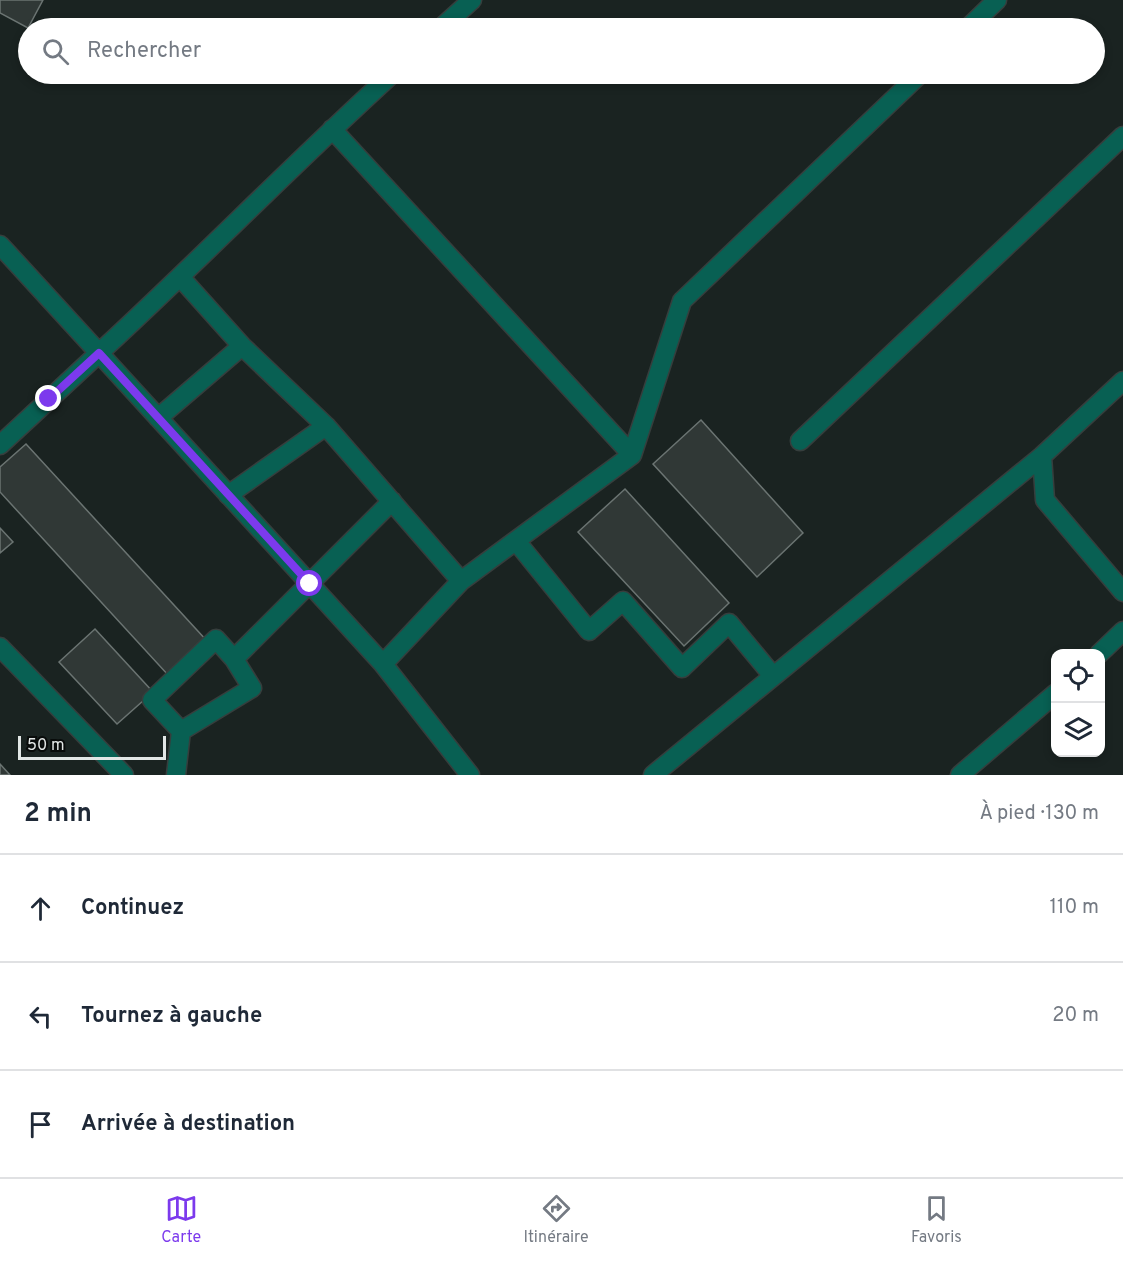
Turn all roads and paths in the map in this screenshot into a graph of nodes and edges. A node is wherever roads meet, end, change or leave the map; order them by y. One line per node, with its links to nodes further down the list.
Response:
1 (472, 0): 3 (street)
2 (998, 0): 4 (street)
3 (452, 18)
4 (979, 18)
5 (381, 84): 7 (street)
6 (910, 84): 18 (street)
7 (332, 129): 10 (street); 18 (street)
8 (1123, 136): 16 (street)
9 (0, 245): 12 (street)
10 (181, 278): 11 (street); 12 (street)
11 (242, 346): 14 (street); 15 (street)
12 (99, 353): 14 (street); 17 (street)
13 (1123, 381): 19 (street)
14 (158, 418): 20 (street)
15 (326, 426): 20 (street); 21 (street)
16 (800, 441)
17 (0, 445)
18 (632, 454): 22 (street)
19 (1042, 456): 25 (street); 31 (street)
20 (228, 495): 24 (street)
21 (392, 501): 23 (street); 24 (street)
22 (516, 541): 23 (street); 31 (street)
23 (461, 581): 30 (street)
24 (310, 584): 29 (street); 30 (street)
25 (1123, 592)
26 (1123, 631): 28 (street)
27 (0, 647): 34 (street)
28 (1104, 649)
29 (234, 659): 33 (street); 33 (street)
30 (383, 664): 36 (street)
31 (773, 676): 37 (street)
32 (1051, 697): 38 (street)
33 (181, 731): 35 (street)
34 (124, 775)
35 (176, 775)
36 (470, 775)
37 (653, 775)
38 (960, 775)

